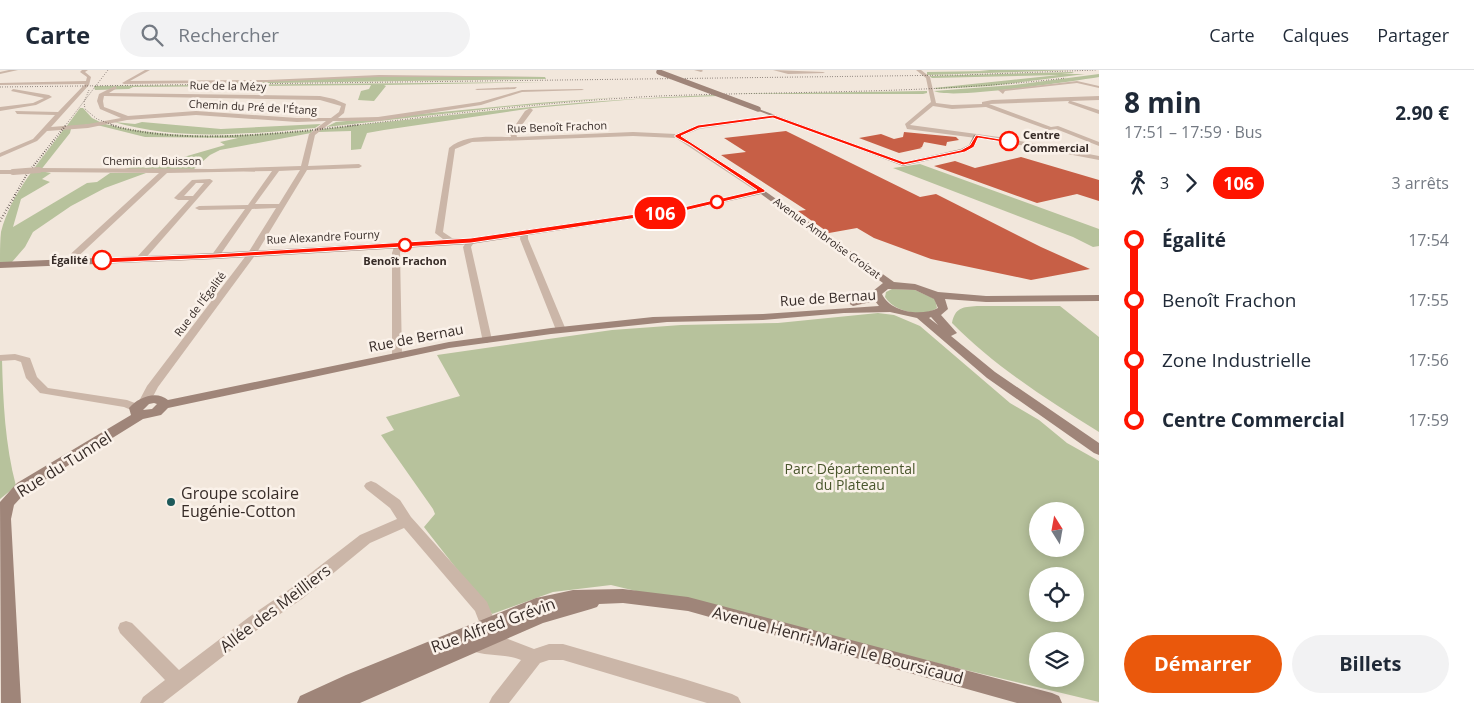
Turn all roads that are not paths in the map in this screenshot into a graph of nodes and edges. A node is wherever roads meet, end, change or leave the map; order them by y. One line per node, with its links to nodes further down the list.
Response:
1 (16, 70): 7 (street)
2 (86, 70): 11 (street)
3 (148, 70): 9 (street)
4 (775, 70): 8 (street)
5 (918, 70): 29 (street)
6 (657, 71): 35 (street, bridge)
7 (0, 73)
8 (824, 73)
9 (543, 77)
10 (1099, 81): 13 (street)
11 (88, 82): 14 (street); 34 (street)
12 (564, 83): 18 (street)
13 (1089, 83): 15 (street); 23 (street)
14 (0, 84)
15 (1099, 86)
16 (115, 87): 24 (street)
17 (477, 88): 22 (street)
18 (543, 89): 20 (street); 22 (street)
19 (13, 90): 31 (street)
20 (575, 90): 21 (street); 25 (street)
21 (582, 90)
22 (513, 91): 26 (street); 37 (street, Chemin du Pré de l'Étang)
23 (1003, 92)
24 (103, 94): 36 (street, Chemin du Pré de l'Étang); 37 (street, Rue de la Mézy)
25 (548, 97)
26 (530, 98)
27 (1099, 98): 28 (street)
28 (1064, 100): 30 (street); 33 (street)
29 (933, 104): 30 (street); 43 (street)
30 (987, 105): 45 (street)
31 (0, 110): 34 (street)
32 (530, 110): 44 (street)
33 (1099, 112)
34 (60, 114): 40 (street)
35 (776, 116): 38 (street); 39 (street); 42 (street)
36 (127, 118): 37 (street, Chemin du Pré de l'Étang); 40 (street)
37 (332, 120): 50 (street, Rue de l'Égalité)
38 (794, 122): 39 (street); 41 (street)
39 (811, 128): 41 (street)
40 (45, 129): 46 (street)
41 (825, 134): 43 (street)
42 (677, 136): 44 (street, Rue Benoît Frachon); 53 (street, Rue Benoît Frachon)
43 (976, 136): 47 (street)
44 (514, 138): 58 (street, Rue Benoît Frachon)
45 (1099, 144)
46 (0, 155)
47 (1099, 158)
48 (359, 166): 50 (street, Chemin du Buisson)
49 (277, 169): 50 (street, Chemin du Buisson); 51 (street, Chemin du Buisson); 56 (street)
50 (304, 169): 55 (street, Rue de l'Égalité)
51 (165, 171): 52 (street, Chemin du Buisson, bridge); 66 (street)
52 (0, 172)
53 (762, 191): 59 (street, Rue Alexandre Fourny); 68 (street, Avenue Ambroise Croizat)
54 (195, 198): 65 (street)
55 (281, 206): 56 (street); 63 (street, Rue de l'Égalité)
56 (252, 207): 57 (street); 64 (street)
57 (199, 208)
58 (439, 233): 60 (street); 61 (street)
59 (524, 233): 60 (street, Rue Alexandre Fourny); 78 (street)
60 (468, 241): 61 (street, Rue Alexandre Fourny); 79 (street)
61 (422, 244): 62 (street, Rue Alexandre Fourny)
62 (398, 246): 63 (street, Rue Alexandre Fourny); 80 (street)
63 (252, 254): 64 (street, Rue Alexandre Fourny); 82 (street, Rue de l'Égalité)
64 (215, 256): 65 (street, Rue Alexandre Fourny)
65 (140, 259): 66 (street, Rue Alexandre Fourny)
66 (67, 262): 67 (street, Rue Alexandre Fourny)
67 (3, 265)
68 (892, 285): 69 (street); 70 (street)
69 (935, 295): 72 (street); 73 (street)
70 (878, 297): 74 (street); 77 (street, Rue de Bernau)
71 (1099, 298): 72 (street)
72 (986, 299): 73 (street)
73 (944, 305): 75 (street)
74 (892, 309): 76 (street); 77 (street, Rue de Bernau)
75 (934, 314): 76 (street); 83 (street)
76 (919, 316): 84 (street)
77 (676, 318): 78 (street, Rue de Bernau)
78 (561, 330): 79 (street, Rue de Bernau)
79 (487, 340): 80 (street, Rue de Bernau)
80 (397, 356): 82 (street, Rue de Bernau)
81 (0, 358): 82 (street)
82 (141, 408): 93 (street, Rue du Tunnel)
83 (1099, 443)
84 (1099, 450)
85 (371, 486): 86 (street)
86 (406, 521): 88 (street); 92 (street, Allée des Meilliers)
87 (623, 596): 88 (street, Rue Alfred Grévin); 90 (street, Rue Alfred Grévin); 99 (street, Avenue Henri-Marie Le Boursicaud)
88 (485, 616): 95 (street, Rue Alfred Grévin)
89 (126, 628): 92 (street)
90 (475, 644): 91 (street, Rue Alfred Grévin); 96 (street, Rue Alfred Grévin)
91 (534, 657): 97 (street); 98 (street)
92 (178, 681): 94 (street, Allée des Meilliers)
93 (11, 703)
94 (149, 703)
95 (307, 703)
96 (337, 703)
97 (498, 703)
98 (732, 703)
99 (1052, 703)

